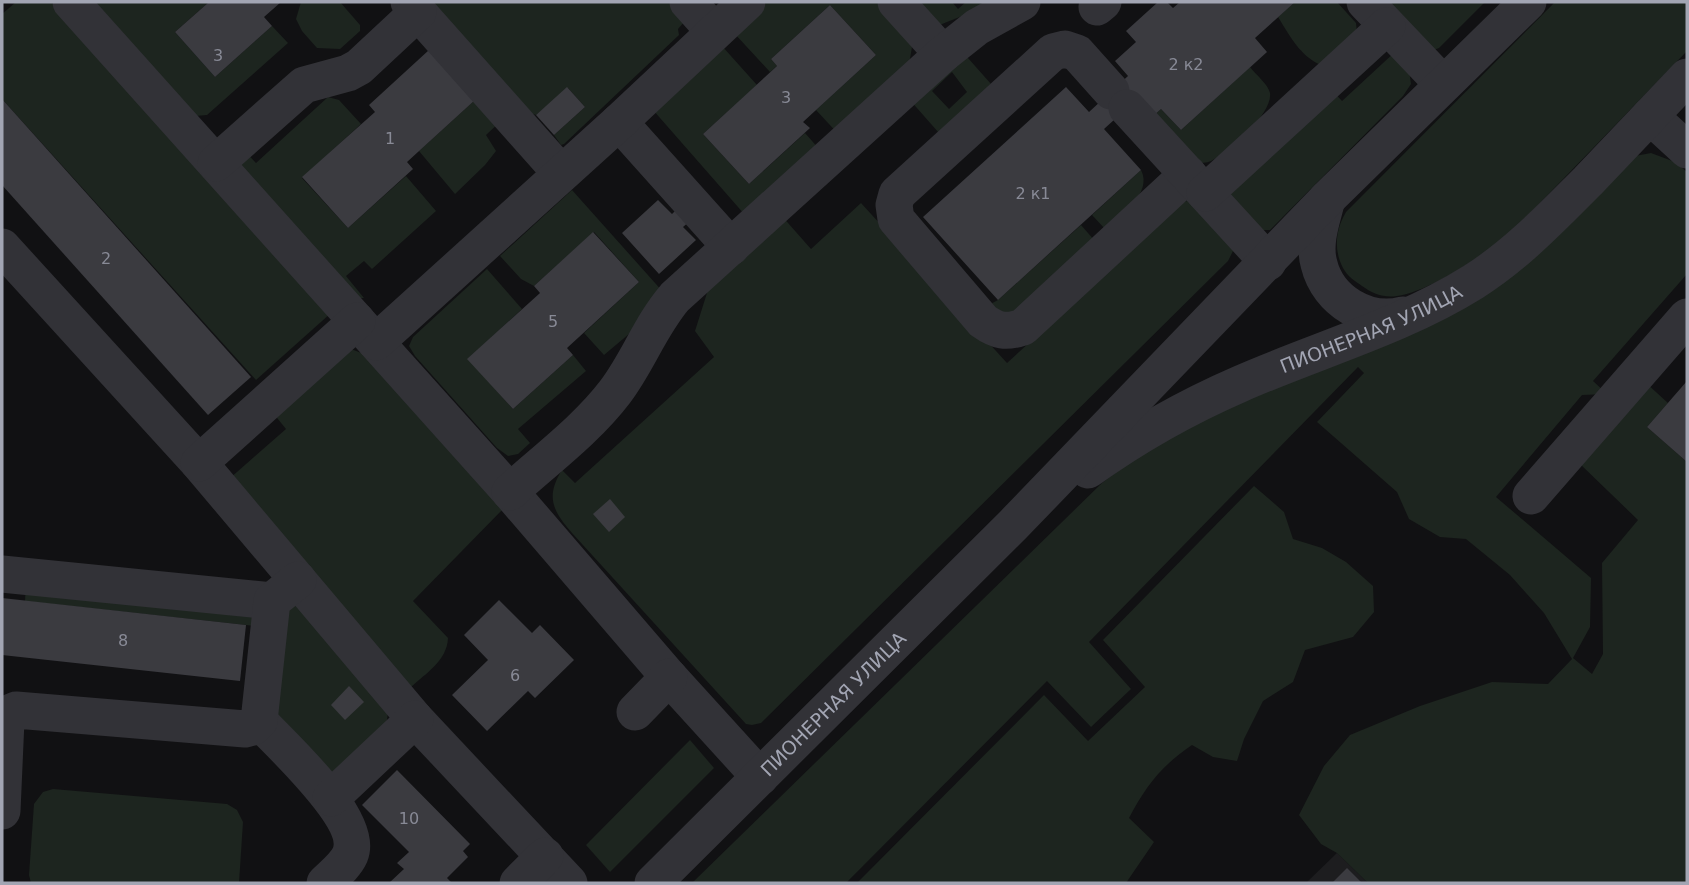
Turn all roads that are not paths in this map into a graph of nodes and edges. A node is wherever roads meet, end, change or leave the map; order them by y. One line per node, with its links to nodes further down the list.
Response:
1 (71, 2): 16 (street)
2 (688, 2): 9 (street)
3 (747, 2): 9 (street)
4 (896, 2): 10 (street)
5 (1022, 2): 10 (street)
6 (1528, 2): 12 (street, ПИОНЕРНАЯ УЛИЦА)
7 (413, 7): 16 (street); 17 (street)
8 (1376, 14): 12 (street); 18 (street)
9 (714, 31): 14 (street)
10 (943, 54): 21 (street)
11 (1687, 78): 13 (street, ПИОНЕРНАЯ УЛИЦА)
12 (1443, 84): 19 (street, ПИОНЕРНАЯ УЛИЦА)
13 (1650, 116): 15 (street); 23 (street, ПИОНЕРНАЯ УЛИЦА)
14 (619, 122): 17 (street); 21 (street)
15 (1687, 150)
16 (216, 163): 25 (street)
17 (561, 173): 25 (street)
18 (1197, 184): 18 (street); 22 (street)
19 (1328, 199): 22 (street, ПИОНЕРНАЯ УЛИЦА); 23 (street)
20 (2, 247): 26 (street)
21 (732, 247): 27 (street)
22 (1268, 262): 29 (street, ПИОНЕРНАЯ УЛИЦА)
23 (1418, 312): 29 (street, ПИОНЕРНАЯ УЛИЦА)
24 (1687, 317): 28 (street)
25 (367, 332): 26 (street); 27 (street)
26 (199, 463): 31 (street)
27 (510, 492): 32 (street)
28 (1531, 496)
29 (1013, 525): 36 (street, ПИОНЕРНАЯ УЛИЦА)
30 (2, 574): 31 (street)
31 (285, 591): 34 (street); 35 (street)
32 (669, 677): 33 (street); 36 (street)
33 (635, 712)
34 (415, 719): 37 (street); 40 (street)
35 (259, 722): 37 (street); 38 (street)
36 (760, 777): 44 (street, ПИОНЕРНАЯ УЛИЦА)
37 (331, 798): 41 (street)
38 (2, 803): 39 (street)
39 (2, 811)
40 (545, 856): 42 (street); 43 (street)
41 (325, 883)
42 (518, 883)
43 (569, 883)
44 (653, 883)

